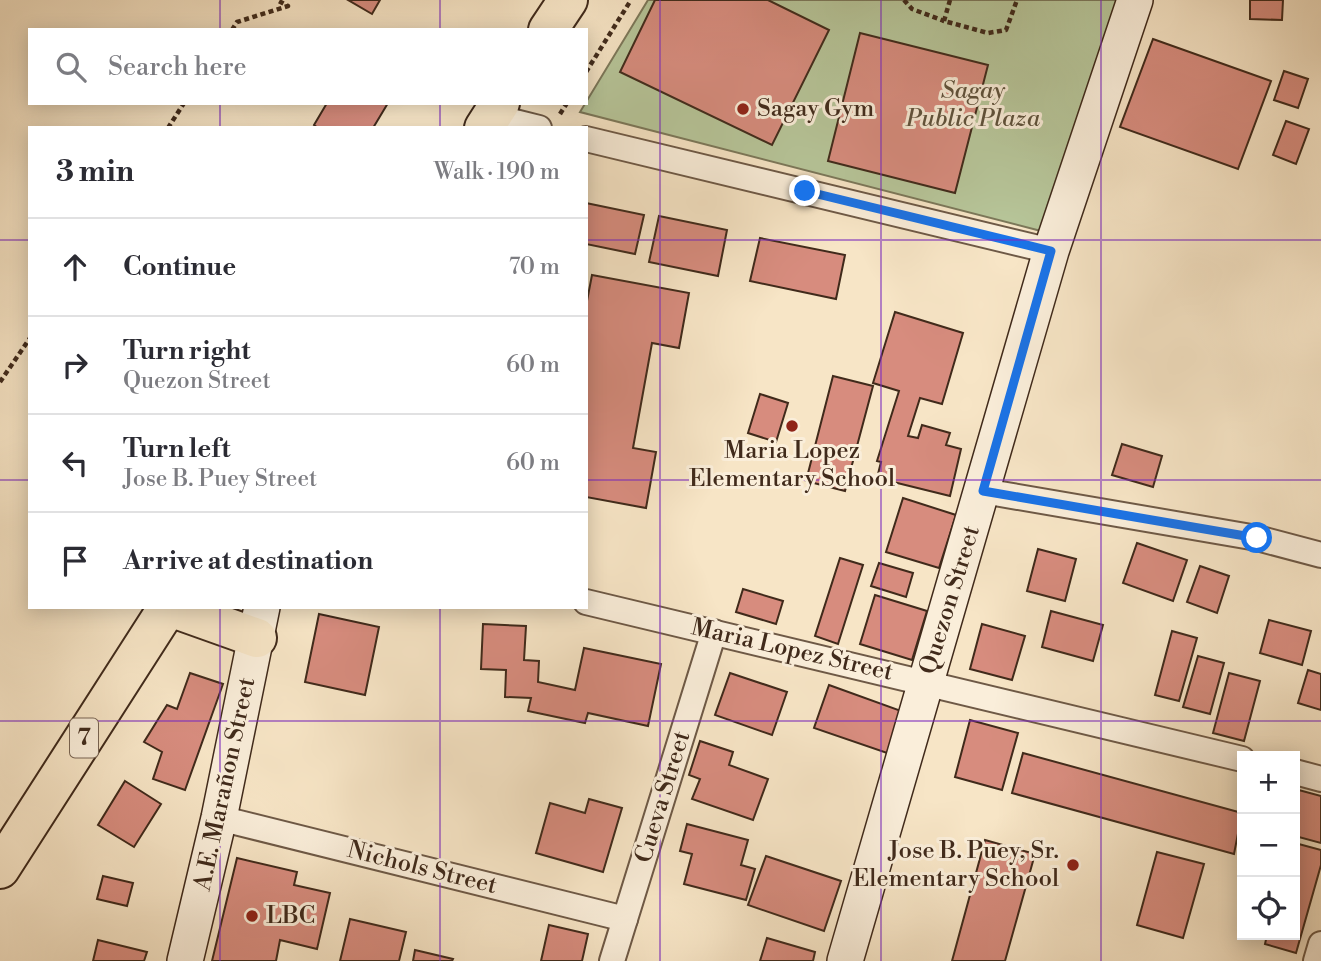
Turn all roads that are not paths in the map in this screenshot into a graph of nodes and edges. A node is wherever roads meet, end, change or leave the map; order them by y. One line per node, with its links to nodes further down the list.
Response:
1 (568, 0): 3 (highway)
2 (1135, 0): 7 (street, Quezon Street)
3 (549, 28)
4 (492, 116): 5 (street)
5 (531, 126)
6 (588, 139): 7 (street)
7 (1051, 251): 8 (street, Quezon Street)
8 (983, 491): 9 (street); 15 (street, Quezon Street)
9 (1321, 555)
10 (588, 602): 14 (street, Maria Lopez Street)
11 (168, 609): 20 (highway, 7)
12 (180, 609): 13 (highway)
13 (259, 623): 19 (street, A.E. Marañon Street)
14 (714, 632): 15 (street, Maria Lopez Street); 21 (street, Cueva Street)
15 (925, 681): 16 (street, Maria Lopez Street); 25 (street, Quezon Street)
16 (1237, 758)
17 (1300, 773): 18 (street)
18 (1321, 779)
19 (219, 818): 21 (street, Nichols Street); 23 (street, A.E. Marañon Street)
20 (0, 869)
21 (625, 919): 24 (street, Cueva Street)
22 (1321, 944): 26 (street)
23 (185, 961)
24 (612, 961)
25 (845, 961)
26 (1316, 961)

